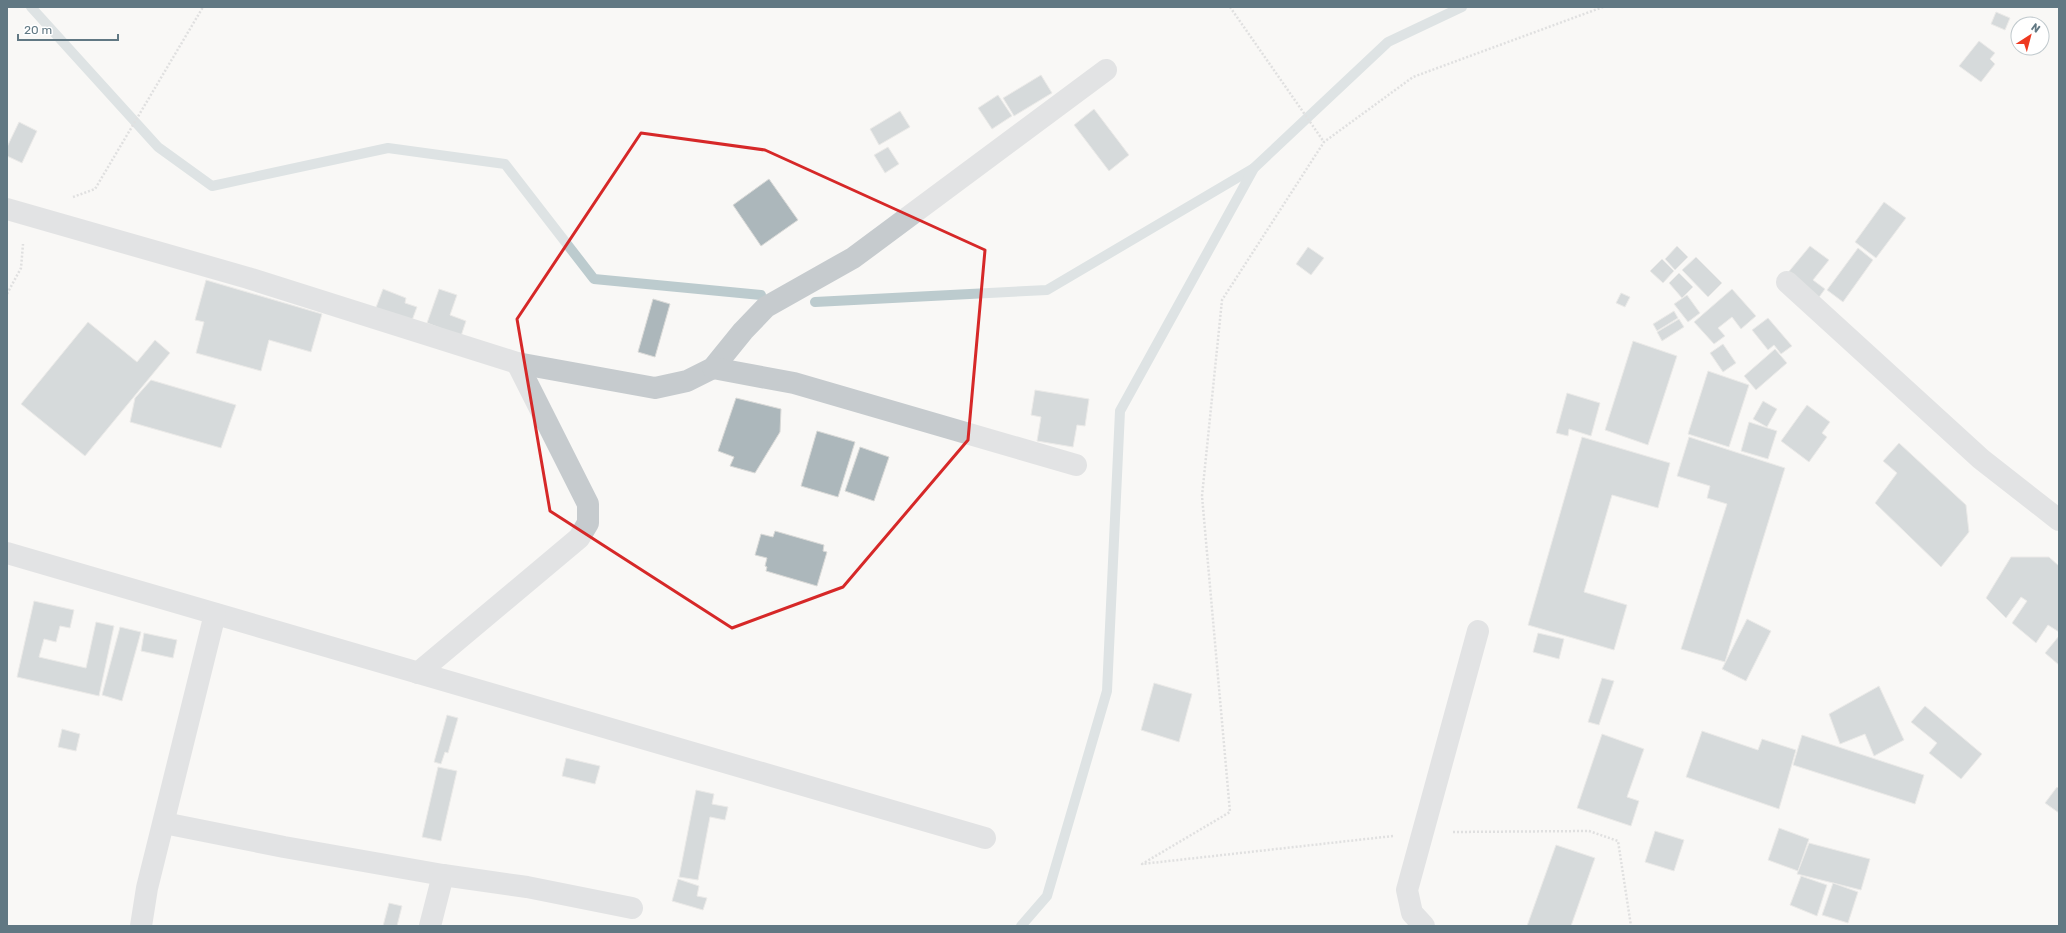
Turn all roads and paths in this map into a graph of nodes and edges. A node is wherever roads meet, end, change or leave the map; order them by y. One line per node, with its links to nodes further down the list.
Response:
1 (203, 7): 6 (path)
2 (1230, 7): 5 (path)
3 (1603, 7): 5 (path)
4 (1106, 70): 11 (street)
5 (1324, 142): 19 (path)
6 (67, 199)
7 (16, 212): 9 (path); 10 (street)
8 (1787, 282): 13 (street)
9 (7, 294)
10 (517, 362): 11 (street); 17 (street)
11 (713, 368): 12 (street)
12 (1076, 465)
13 (2059, 520)
14 (7, 553): 15 (street)
15 (215, 614): 17 (street); 18 (street)
16 (1478, 631): 19 (street)
17 (418, 673): 20 (street)
18 (164, 823): 21 (street); 24 (street)
19 (1423, 832): 23 (path); 26 (street)
20 (985, 838)
21 (443, 876): 22 (street); 25 (street)
22 (632, 908)
23 (1630, 925)
24 (141, 926)
25 (430, 926)
26 (1424, 926)

